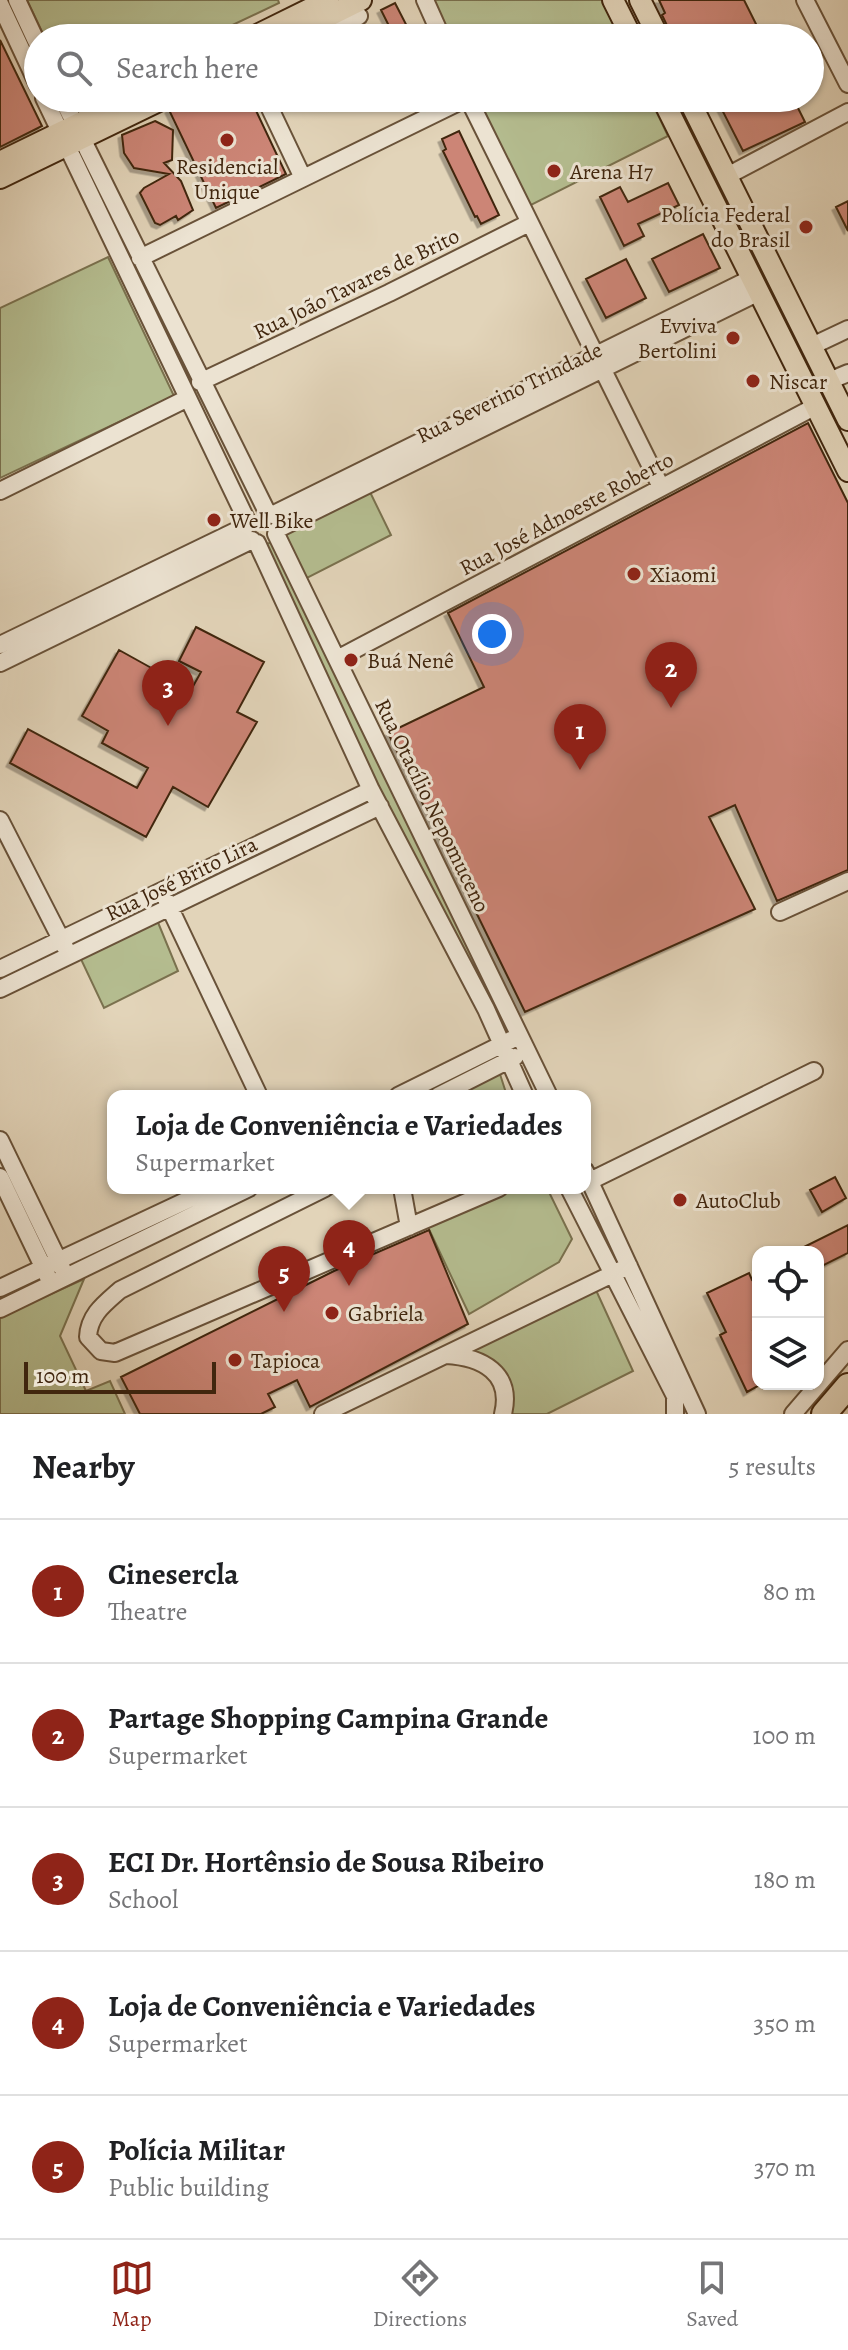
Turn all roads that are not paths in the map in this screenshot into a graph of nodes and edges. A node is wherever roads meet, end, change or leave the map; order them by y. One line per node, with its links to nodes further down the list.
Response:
1 (17, 0): 9 (street)
2 (328, 0): 10 (main road)
3 (425, 0): 13 (street)
4 (613, 0): 14 (main road)
5 (640, 0): 15 (main road)
6 (805, 0): 16 (street)
7 (0, 4): 18 (street)
8 (360, 8): 11 (main road); 12 (street)
9 (28, 24)
10 (279, 24)
11 (320, 24)
12 (336, 24)
13 (436, 24)
14 (625, 24)
15 (652, 24)
16 (817, 24)
17 (824, 37): 19 (street)
18 (24, 55)
19 (848, 84)
20 (54, 112): 30 (street, Rua Otacílio Nepomuceno)
21 (66, 112): 30 (street, Rua Otacílio Nepomuceno)
22 (109, 112): 30 (main road)
23 (131, 112): 30 (main road)
24 (272, 112): 32 (street)
25 (437, 112): 32 (street)
26 (475, 112): 35 (street)
27 (669, 112): 37 (main road)
28 (695, 112): 33 (main road)
29 (848, 112): 33 (street)
30 (72, 136): 31 (main road); 34 (main road); 36 (street, Rua Otacílio Nepomuceno); 43 (street, Rua Otacílio Nepomuceno)
31 (0, 162)
32 (300, 173): 36 (street)
33 (727, 176): 39 (main road)
34 (0, 178)
35 (529, 223): 40 (street); 42 (street, Rua João Tavares de Brito)
36 (140, 258): 42 (street, Rua Otacílio Nepomuceno)
37 (756, 285): 40 (street, Rua Severino Trindade); 44 (main road)
38 (848, 329): 39 (street)
39 (812, 346): 41 (main road)
40 (599, 363): 47 (street); 49 (street, Rua Severino Trindade)
41 (839, 377): 45 (main road)
42 (200, 382): 49 (street, Rua Otacílio Nepomuceno)
43 (188, 398): 48 (street); 50 (street, Rua Otacílio Nepomuceno)
44 (816, 406): 46 (main road); 47 (street, Rua José Adnoeste Roberto)
45 (848, 420)
46 (848, 471)
47 (661, 487): 52 (street, Rua José Adnoeste Roberto)
48 (0, 491)
49 (273, 522): 50 (street); 50 (street); 52 (street, Rua Otacílio Nepomuceno)
50 (251, 532): 51 (street); 53 (street); 54 (street, Rua Otacílio Nepomuceno)
51 (0, 645)
52 (337, 659): 65 (street, Rua Otacílio Nepomuceno)
53 (0, 663)
54 (371, 790): 55 (street, Rua Otacílio Nepomuceno); 58 (street, Rua José Brito Lira)
55 (380, 806): 59 (street, Rua José Brito Lira); 66 (street, Rua Otacílio Nepomuceno)
56 (0, 820): 61 (street)
57 (848, 881): 60 (street)
58 (161, 890): 59 (street); 61 (street, Rua José Brito Lira)
59 (170, 909): 62 (street, Rua José Brito Lira); 69 (street)
60 (780, 912)
61 (60, 938): 62 (street); 63 (street, Rua José Brito Lira)
62 (69, 955): 64 (street, Rua José Brito Lira)
63 (0, 969)
64 (0, 989)
65 (523, 1043): 66 (street); 67 (street); 73 (street, Rua Otacílio Nepomuceno)
66 (502, 1044): 67 (street, Rua Otacílio Nepomuceno); 70 (street)
67 (509, 1061): 71 (street); 72 (street, Rua Otacílio Nepomuceno)
68 (814, 1071): 75 (street)
69 (256, 1090)
70 (410, 1090)
71 (450, 1090)
72 (522, 1090)
73 (546, 1090)
74 (0, 1140): 85 (street)
75 (591, 1174)
76 (0, 1177): 85 (street)
77 (591, 1185): 86 (street)
78 (200, 1194): 85 (street)
79 (237, 1194): 88 (street)
80 (313, 1194): 84 (street)
81 (403, 1194): 84 (street)
82 (485, 1194): 84 (street)
83 (572, 1194): 87 (street)
84 (409, 1227)
85 (51, 1263): 88 (street); 89 (street)
86 (629, 1266): 87 (street); 93 (street)
87 (613, 1274): 92 (street); 93 (street)
88 (59, 1280): 90 (street)
89 (0, 1288)
90 (0, 1309)
91 (848, 1350): 99 (street)
92 (444, 1355): 95 (street); 96 (street)
93 (667, 1366): 97 (street); 98 (street)
94 (848, 1386): 100 (highway)
95 (323, 1414)
96 (503, 1414)
97 (675, 1414)
98 (697, 1414)
99 (793, 1414)
100 (824, 1414)

